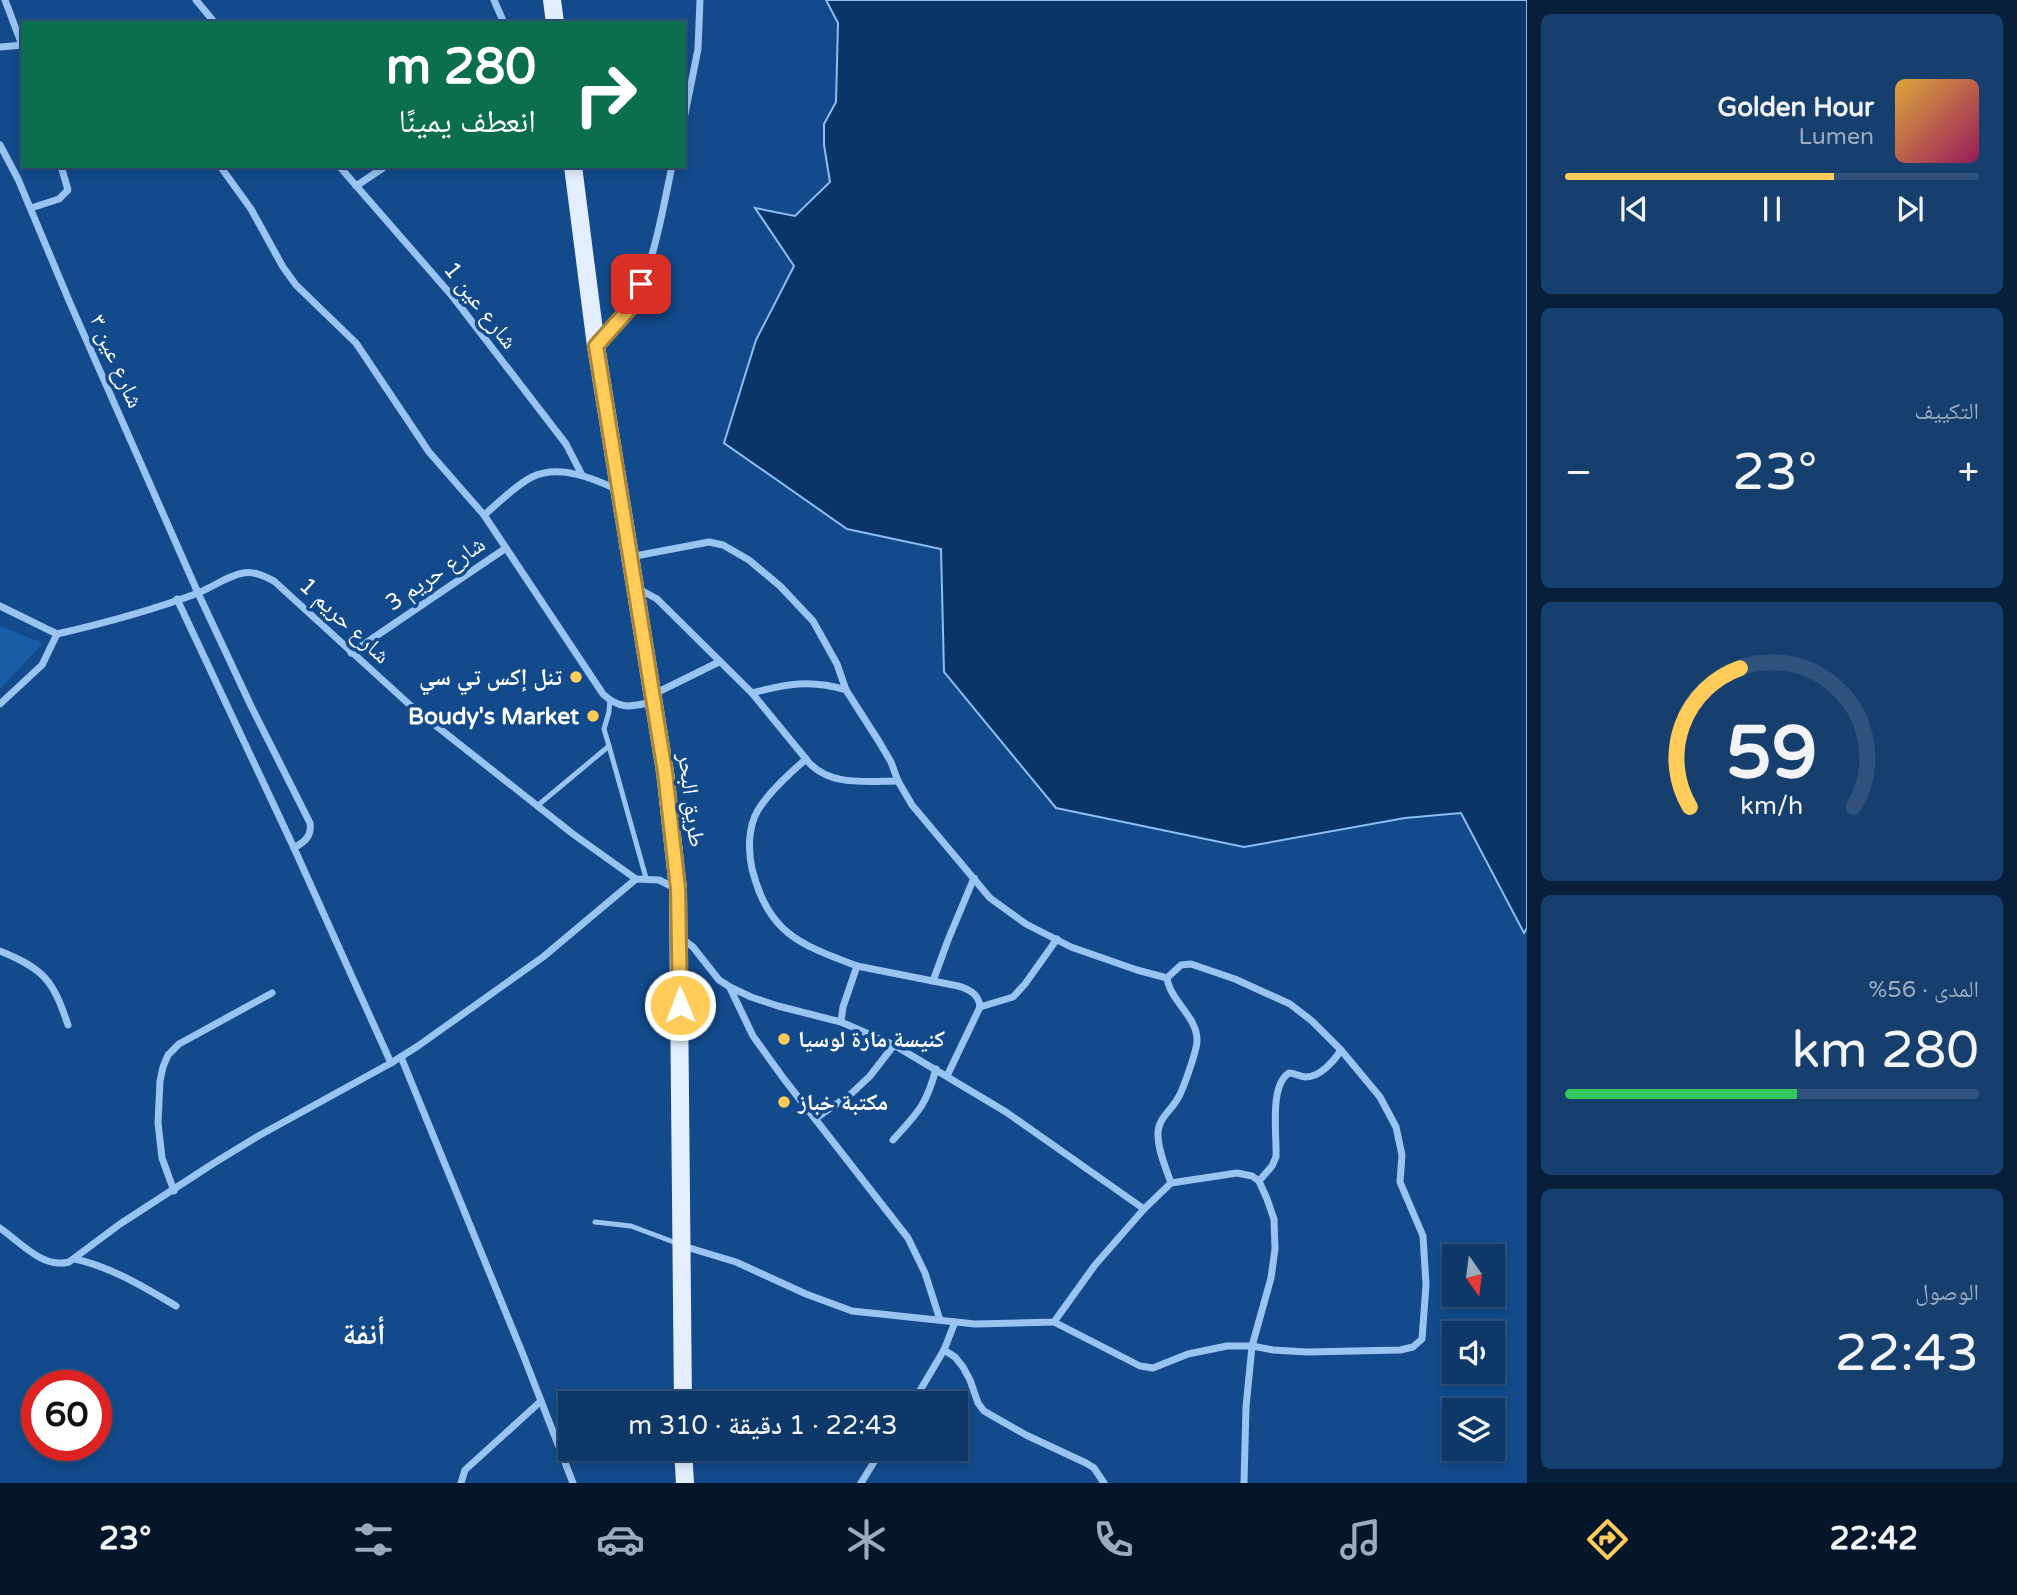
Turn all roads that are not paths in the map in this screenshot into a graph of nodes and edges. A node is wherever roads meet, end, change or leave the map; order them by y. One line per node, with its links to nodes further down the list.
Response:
1 (5, 0): 9 (street)
2 (196, 0): 6 (street)
3 (494, 0): 7 (street)
4 (552, 0): 8 (main road)
5 (700, 0): 12 (street)
6 (213, 21)
7 (503, 21)
8 (555, 21)
9 (21, 40)
10 (21, 45): 11 (street)
11 (0, 47)
12 (686, 110)
13 (0, 145): 21 (street, شارع عين ٣)
14 (62, 168): 21 (street)
15 (221, 168): 25 (street)
16 (341, 168): 20 (street, شارع عين 1)
17 (383, 168): 20 (street)
18 (573, 168): 22 (main road, طريق البحر)
19 (673, 168): 22 (street)
20 (356, 186): 23 (street, شارع عين 1)
21 (31, 208): 29 (street, شارع عين ٣)
22 (596, 346): 24 (main road, طريق البحر)
23 (582, 475): 24 (street); 25 (street)
24 (619, 491): 27 (main road, طريق البحر)
25 (484, 515): 26 (street)
26 (506, 548): 33 (street, شارع حريم 3); 37 (street)
27 (629, 557): 28 (main road, طريق البحر); 35 (street)
28 (636, 588): 34 (street); 38 (main road, طريق البحر)
29 (198, 593): 30 (street, شارع حريم 1); 33 (street, شارع حريم 1); 44 (street, شارع عين ٣)
30 (177, 599): 32 (street, شارع حريم 1); 44 (street)
31 (0, 606): 32 (street)
32 (57, 634): 39 (street)
33 (351, 653): 43 (street, شارع حريم 1)
34 (719, 662): 36 (street); 38 (street)
35 (846, 690): 36 (street); 42 (street)
36 (752, 693): 41 (street)
37 (610, 699): 38 (street); 40 (lane)
38 (652, 699): 48 (main road, طريق البحر)
39 (0, 704)
40 (609, 746): 43 (lane); 45 (lane)
41 (806, 759): 42 (street); 52 (street)
42 (898, 781): 46 (street)
43 (537, 806): 47 (street, شارع حريم 1)
44 (294, 848): 63 (street)
45 (646, 878): 47 (street); 48 (street)
46 (974, 878): 50 (street); 54 (street)
47 (636, 879): 62 (street)
48 (678, 889): 49 (main road, طريق البحر)
49 (679, 937): 55 (street); 74 (main road, طريق البحر)
50 (1057, 939): 53 (street); 57 (street)
51 (0, 951): 59 (street)
52 (857, 966): 54 (street); 58 (street)
53 (1167, 978): 61 (street); 69 (street)
54 (933, 981): 57 (street)
55 (730, 987): 58 (street); 66 (street)
56 (272, 993): 70 (street)
57 (980, 1007): 65 (street)
58 (841, 1022): 60 (street)
59 (68, 1025)
60 (894, 1045): 64 (street); 66 (street)
61 (1341, 1049): 68 (street); 80 (street)
62 (401, 1057): 63 (street); 84 (street)
63 (391, 1063): 70 (street)
64 (936, 1069): 65 (street); 67 (street)
65 (947, 1076): 71 (street)
66 (815, 1119): 77 (street)
67 (893, 1140)
68 (1259, 1181): 69 (street); 80 (street)
69 (1171, 1183): 71 (street)
70 (174, 1191): 75 (street)
71 (1144, 1209): 79 (street)
72 (595, 1222): 74 (lane)
73 (0, 1228): 75 (street)
74 (682, 1245): 77 (street); 82 (main road, طريق البحر)
75 (75, 1259): 76 (street)
76 (176, 1306)
77 (940, 1320): 78 (street)
78 (955, 1322): 79 (street); 81 (street)
79 (1054, 1322): 80 (street)
80 (1252, 1346): 92 (street)
81 (943, 1350): 83 (street); 91 (street)
82 (683, 1391)
83 (919, 1391)
84 (541, 1401): 87 (street); 88 (street)
85 (684, 1461): 89 (main road)
86 (875, 1461): 90 (street)
87 (461, 1483)
88 (573, 1483)
89 (685, 1483)
90 (861, 1483)
91 (1104, 1483)
92 (1244, 1483)

